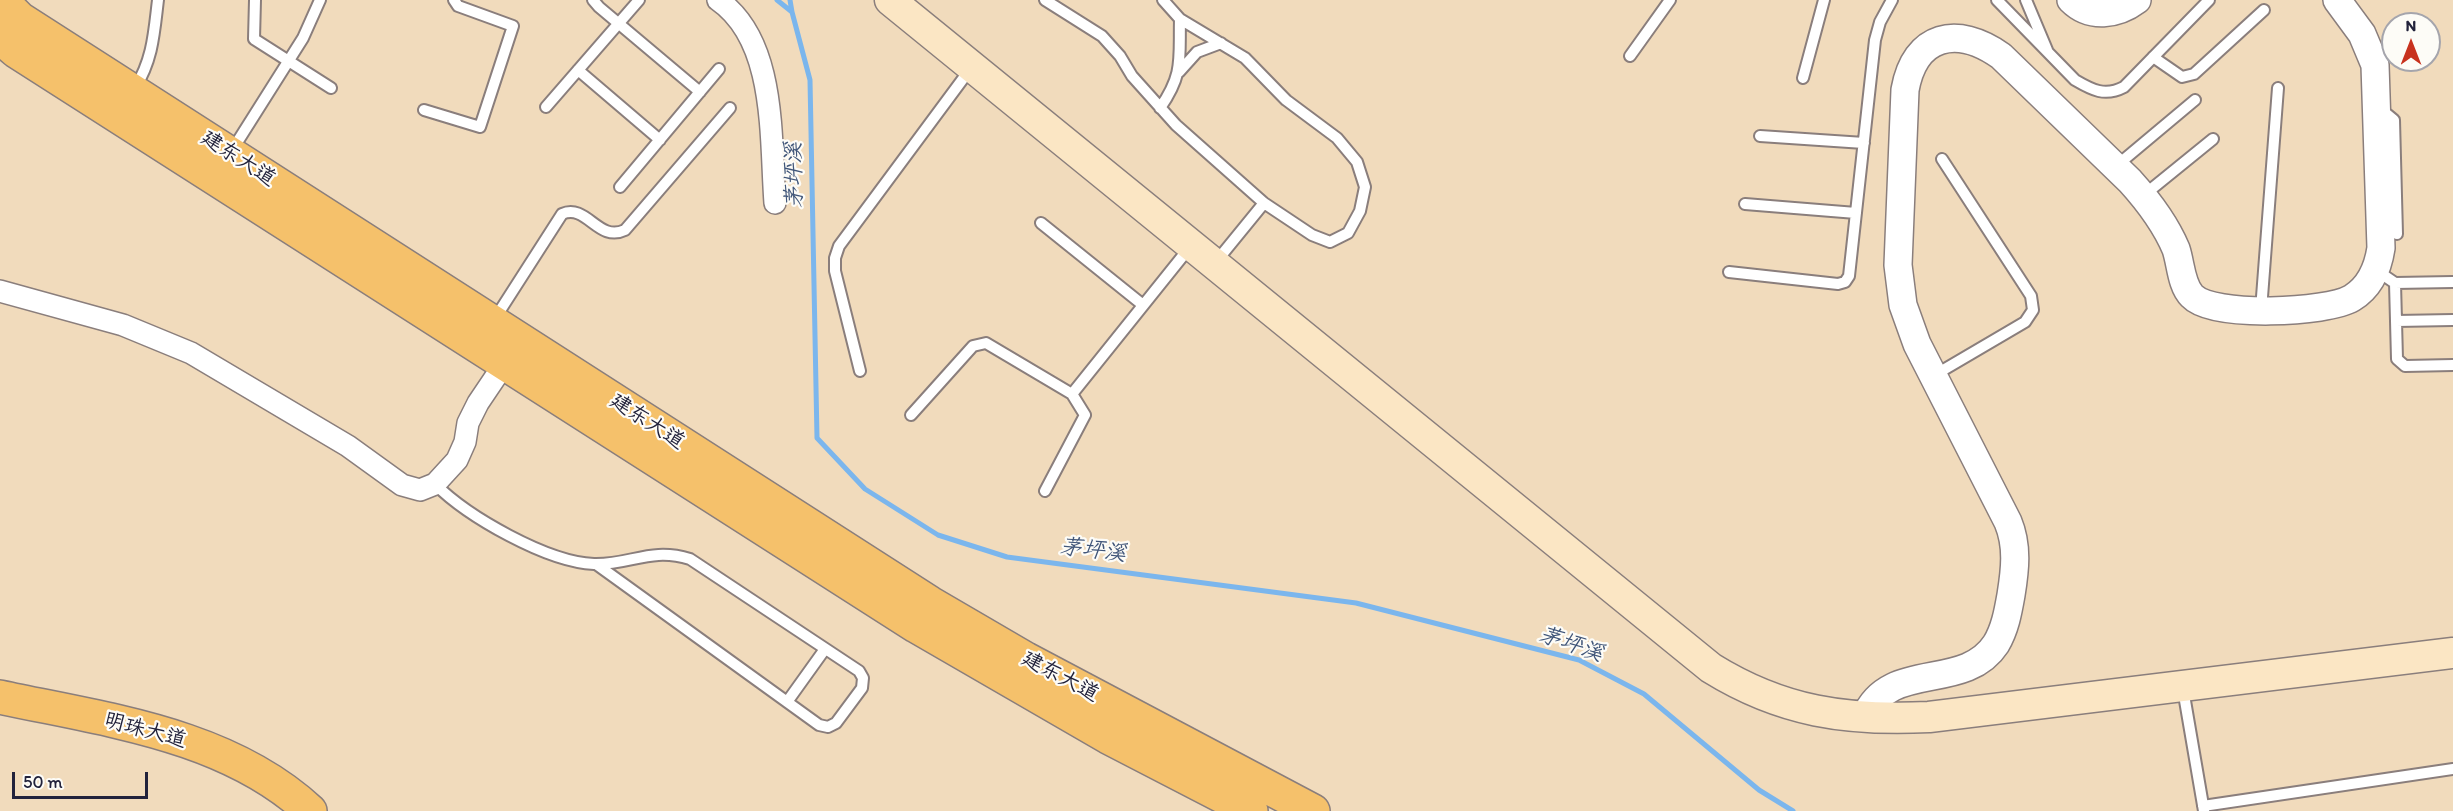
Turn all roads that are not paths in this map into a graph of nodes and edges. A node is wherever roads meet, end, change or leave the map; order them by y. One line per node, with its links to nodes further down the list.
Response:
1 (1, 0): 39 (main road, 建东大道)
2 (158, 0): 39 (lane)
3 (255, 0): 29 (lane)
4 (320, 0): 29 (lane)
5 (454, 0): 43 (lane)
6 (593, 0): 23 (lane)
7 (639, 0): 23 (lane)
8 (718, 0): 54 (street)
9 (890, 0): 30 (main road)
10 (1045, 0): 42 (lane)
11 (1163, 0): 22 (lane)
12 (1670, 0): 27 (lane)
13 (1824, 0): 34 (lane)
14 (1892, 0): 48 (lane)
15 (1997, 0): 26 (lane)
16 (2026, 0): 26 (lane)
17 (2071, 0): 18 (street)
18 (2137, 0)
19 (2209, 0): 28 (lane)
20 (2337, 0): 44 (street)
21 (2264, 10): 28 (lane)
22 (1180, 19): 25 (lane); 33 (lane)
23 (618, 24): 32 (lane); 37 (lane)
24 (0, 37): 39 (main road, 建东大道)
25 (1221, 43): 33 (lane); 55 (lane)
26 (2048, 54): 28 (lane)
27 (1630, 56)
28 (2153, 57)
29 (288, 61): 35 (lane); 50 (lane)
30 (972, 66): 60 (main road); 73 (lane)
31 (719, 69): 37 (lane)
32 (579, 70): 40 (lane); 47 (lane)
33 (1179, 72): 42 (lane)
34 (1803, 78)
35 (331, 88)
36 (2278, 88): 67 (lane)
37 (700, 92): 47 (lane)
38 (2195, 100): 51 (lane)
39 (126, 104): 50 (main road, 建东大道)
40 (546, 107)
41 (730, 108): 70 (lane)
42 (1160, 108): 55 (lane)
43 (424, 110)
44 (2378, 114): 59 (lane); 63 (street)
45 (1760, 136): 48 (lane)
46 (2213, 139): 53 (lane)
47 (660, 140): 52 (lane)
48 (1864, 143): 57 (lane)
49 (1942, 159): 74 (lane)
50 (222, 166): 70 (main road, 建东大道)
51 (2115, 167): 53 (street); 74 (street)
52 (620, 187)
53 (2143, 196): 67 (street)
54 (776, 203)
55 (1264, 203): 61 (lane)
56 (1745, 204): 57 (lane)
57 (1856, 213): 62 (lane)
58 (1041, 223): 66 (lane)
59 (2397, 234)
60 (1191, 245): 61 (main road); 66 (lane)
61 (1215, 264): 85 (main road)
62 (1729, 272)
63 (2385, 276): 64 (lane); 67 (street); 69 (lane)
64 (2453, 282)
65 (0, 291): 77 (street)
66 (1143, 305): 75 (lane)
67 (2261, 311)
68 (2453, 320): 69 (lane)
69 (2396, 321): 72 (lane)
70 (485, 334): 71 (main road, 建东大道)
71 (513, 352): 77 (street); 91 (main road, 建东大道); 92 (main road, 建东大道)
72 (2453, 365)
73 (860, 371)
74 (1933, 376): 85 (street)
75 (1072, 394): 76 (lane); 78 (lane)
76 (911, 416)
77 (435, 484): 79 (lane)
78 (1046, 491)
79 (596, 564): 80 (lane); 84 (lane)
80 (825, 649): 84 (lane); 84 (lane)
81 (2453, 653): 82 (main road)
82 (2183, 686): 85 (main road); 88 (lane)
83 (0, 697): 90 (main road, 明珠大道)
84 (787, 702)
85 (1865, 717)
86 (0, 720): 89 (main road, 明珠大道)
87 (2453, 769): 88 (lane)
88 (2203, 808)
89 (277, 811)
90 (310, 811)
91 (1251, 811)
92 (1313, 811)

